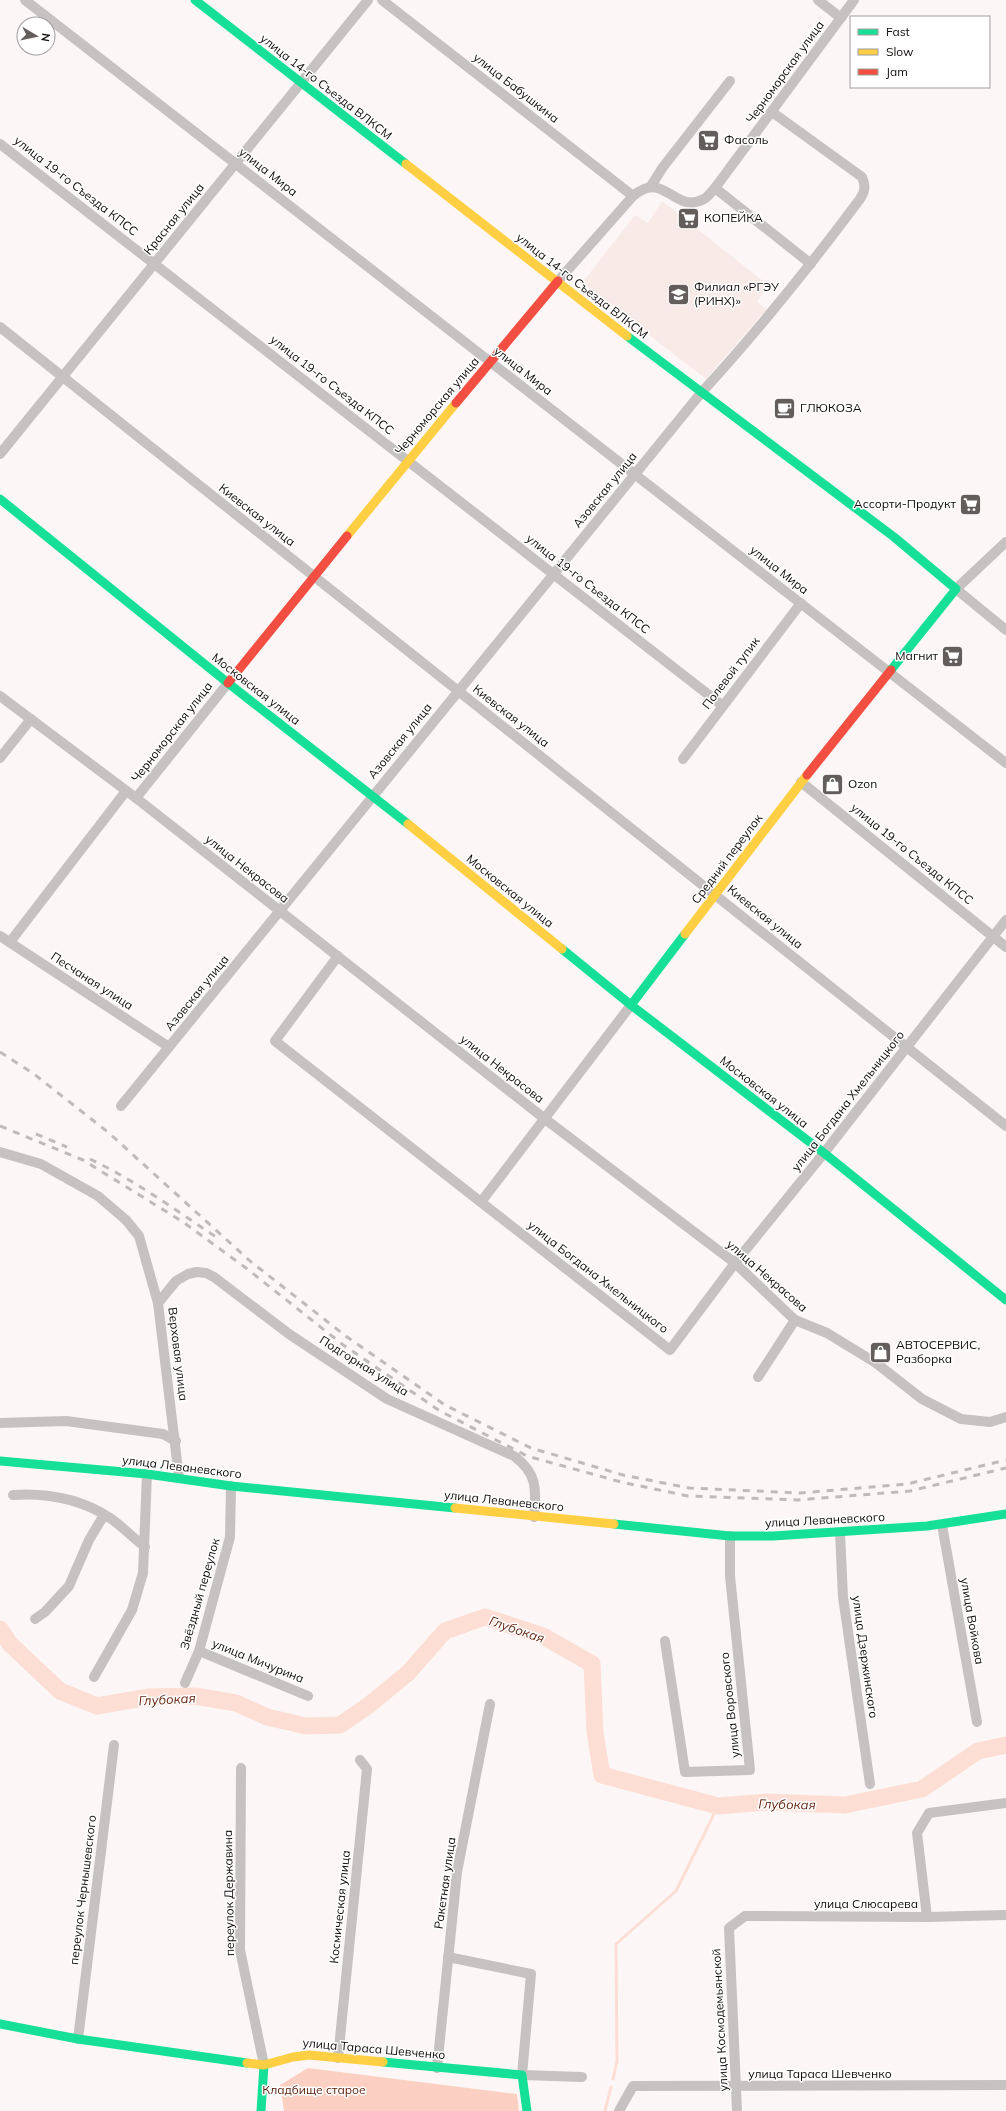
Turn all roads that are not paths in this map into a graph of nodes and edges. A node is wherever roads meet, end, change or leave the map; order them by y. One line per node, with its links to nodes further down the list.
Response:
1 (25, 0): 12 (street, улица Мира)
2 (195, 0): 9 (street, улица 14-го Съезда ВЛКСМ)
3 (368, 0): 9 (street, Красная улица)
4 (382, 0): 15 (street, улица Бабушкина)
5 (818, 0): 7 (street)
6 (854, 0): 7 (street, Черноморская улица)
7 (841, 18): 10 (street, Черноморская улица)
8 (730, 81): 13 (street)
9 (300, 83): 12 (street, Красная улица); 18 (street, улица 14-го Съезда ВЛКСМ)
10 (772, 112): 14 (street, Черноморская улица); 17 (street, Азовская улица)
11 (0, 144): 16 (street, улица 19-го Съезда КПСС)
12 (235, 164): 16 (street, Красная улица); 20 (street, улица Мира)
13 (651, 186): 14 (street, Черноморская улица); 15 (street, Черноморская улица)
14 (716, 188): 17 (street)
15 (633, 196): 18 (street, Черноморская улица)
16 (154, 264): 21 (street, Красная улица); 24 (street, улица 19-го Съезда КПСС)
17 (811, 264): 22 (street, Азовская улица)
18 (558, 281): 20 (street, Черноморская улица); 22 (street, улица 14-го Съезда ВЛКСМ)
19 (0, 327): 21 (street, Киевская улица)
20 (490, 362): 24 (street, Черноморская улица); 25 (street, улица Мира)
21 (63, 377): 23 (street, Красная улица); 29 (street, Киевская улица)
22 (701, 393): 25 (street, Азовская улица); 30 (street, улица 14-го Съезда ВЛКСМ)
23 (0, 454)
24 (408, 460): 28 (street, улица 19-го Съезда КПСС); 29 (street, Черноморская улица)
25 (635, 474): 28 (street, Азовская улица); 31 (street, улица Мира)
26 (0, 500): 34 (street, Московская улица)
27 (1006, 542): 30 (street, Средний переулок)
28 (553, 574): 35 (street, Азовская улица); 37 (street, улица 19-го Съезда КПСС)
29 (314, 576): 34 (street, Черноморская улица); 35 (street, Киевская улица)
30 (956, 589): 32 (street); 33 (street, Средний переулок)
31 (801, 604): 33 (street, улица Мира); 37 (street, Полевой тупик)
32 (1006, 630)
33 (888, 672): 41 (street, улица Мира); 42 (street, Средний переулок)
34 (228, 683): 44 (street, Московская улица); 45 (street, Черноморская улица)
35 (458, 690): 44 (street, Азовская улица); 46 (street, Киевская улица)
36 (0, 696): 38 (street, улица Некрасова)
37 (723, 706): 40 (street, Полевой тупик)
38 (31, 720): 39 (street); 43 (street, улица Некрасова)
39 (0, 758)
40 (683, 759)
41 (1006, 763)
42 (801, 782): 46 (street, Средний переулок); 50 (street, улица 19-го Съезда КПСС)
43 (126, 791): 45 (street, улица Некрасова); 51 (street, Черноморская улица)
44 (372, 795): 47 (street, Азовская улица); 54 (street, Московская улица)
45 (136, 798): 47 (street, улица Некрасова)
46 (716, 895): 54 (street, Средний переулок); 56 (street, Киевская улица)
47 (280, 911): 53 (street, улица Некрасова); 55 (street, Азовская улица)
48 (1006, 920): 50 (street, улица Богдана Хмельницкого)
49 (0, 936): 51 (street, Песчаная улица)
50 (993, 936): 52 (street, улица 19-го Съезда КПСС); 56 (street, улица Богдана Хмельницкого)
51 (10, 942): 55 (street, Песчаная улица)
52 (1006, 947)
53 (338, 956): 58 (street, улица Некрасова); 62 (street, улица Богдана Хмельницкого)
54 (631, 1005): 58 (street, Средний переулок); 61 (street, Московская улица)
55 (169, 1047): 57 (street, Азовская улица)
56 (907, 1047): 59 (street, Киевская улица); 61 (street, улица Богдана Хмельницкого)
57 (121, 1106)
58 (545, 1119): 62 (street, Средний переулок); 63 (street, улица Некрасова)
59 (1006, 1126)
60 (0, 1152): 65 (street, Верховая улица)
61 (824, 1153): 63 (street, улица Богдана Хмельницкого); 64 (street, Московская улица)
62 (481, 1202): 63 (street, улица Богдана Хмельницкого)
63 (735, 1263): 66 (street, улица Некрасова)
64 (1006, 1300)
65 (158, 1303): 70 (street, Верховая улица); 78 (street, Подгорная улица)
66 (795, 1320): 67 (street); 68 (street, улица Некрасова)
67 (758, 1377)
68 (1006, 1417)
69 (0, 1423): 70 (street)
70 (176, 1441): 73 (street, Верховая улица)
71 (0, 1461): 72 (street, улица Леваневского)
72 (147, 1474): 73 (street, улица Леваневского); 82 (street)
73 (179, 1478): 74 (street, улица Леваневского)
74 (230, 1486): 78 (street, улица Леваневского); 85 (street, Звёздный переулок)
75 (13, 1495): 76 (street)
76 (104, 1514): 82 (street); 83 (street)
77 (1006, 1514): 79 (street, улица Леваневского)
78 (534, 1517): 81 (street, улица Леваневского)
79 (942, 1525): 80 (street, улица Леваневского); 90 (street, улица Войкова)
80 (840, 1534): 81 (street, улица Леваневского); 94 (street, улица Дзержинского)
81 (730, 1536): 84 (street, улица Воровского)
82 (145, 1547): 86 (street)
83 (35, 1619)
84 (665, 1641)
85 (199, 1651): 87 (street, Звёздный переулок); 88 (street, улица Мичурина)
86 (94, 1677)
87 (185, 1683)
88 (308, 1696)
89 (490, 1704): 99 (street, Ракетная улица)
90 (977, 1722)
91 (114, 1745): 101 (street, переулок Чернышевского)
92 (360, 1760): 102 (street, Космическая улица)
93 (241, 1768): 103 (street, переулок Державина)
94 (870, 1784)
95 (1006, 1802): 97 (street)
96 (1006, 1915): 97 (street, улица Слюсарева)
97 (927, 1917): 98 (street, улица Слюсарева)
98 (729, 1928): 108 (street, улица Космодемьянской)
99 (448, 1957): 104 (street, Ракетная улица); 105 (street)
100 (0, 2024): 101 (street, улица Тараса Шевченко)
101 (78, 2039): 103 (street, улица Тараса Шевченко)
102 (338, 2058): 103 (street, улица Тараса Шевченко); 104 (street, улица Тараса Шевченко)
103 (264, 2065): 109 (street)
104 (437, 2068): 105 (street, улица Тараса Шевченко)
105 (522, 2075): 106 (street, улица Тараса Шевченко); 110 (street)
106 (582, 2077)
107 (1006, 2085): 108 (street, улица Тараса Шевченко)
108 (737, 2087): 111 (street, улица Тараса Шевченко); 112 (street, улица Космодемьянской)
109 (261, 2111)
110 (527, 2111)
111 (619, 2111)
112 (737, 2111)

